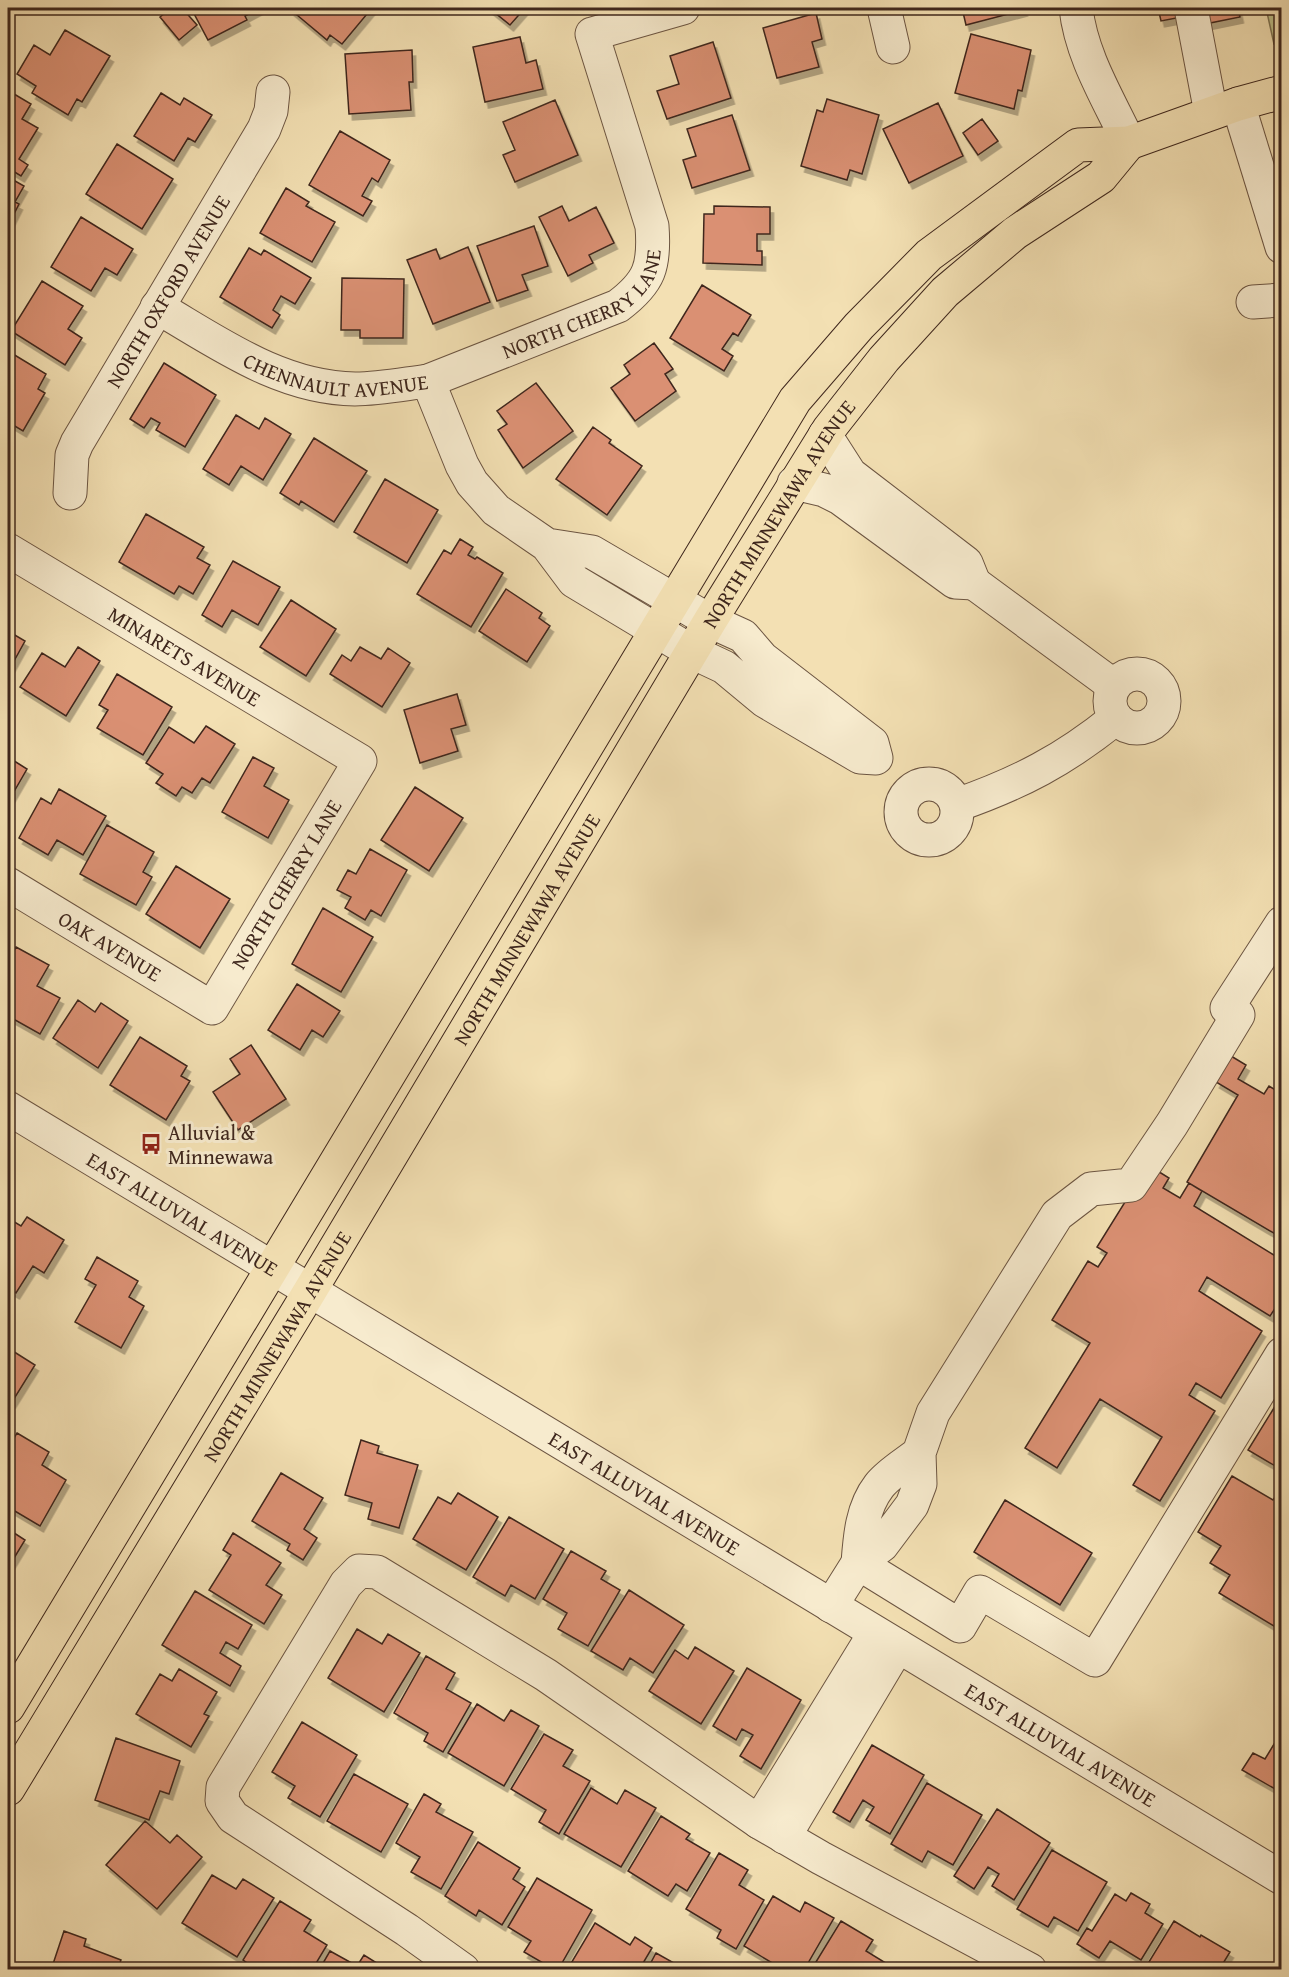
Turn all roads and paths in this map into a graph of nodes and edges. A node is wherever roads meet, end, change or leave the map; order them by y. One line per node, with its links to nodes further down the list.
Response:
1 (682, 8): 12 (street, NORTH CHERRY LANE)
2 (884, 8): 5 (street)
3 (1076, 8): 9 (street)
4 (1191, 8): 8 (street)
5 (893, 47)
6 (273, 92): 11 (street, NORTH OXFORD AVENUE)
7 (1281, 92): 8 (main road)
8 (1225, 109): 9 (main road); 10 (street)
9 (1129, 143): 13 (main road, NORTH MINNEWAWA AVENUE); 19 (main road, NORTH MINNEWAWA AVENUE)
10 (1281, 247)
11 (158, 307): 12 (street, CHENNAULT AVENUE); 15 (street, NORTH OXFORD AVENUE)
12 (428, 381): 16 (street, CHENNAULT AVENUE)
13 (825, 435): 14 (main road, NORTH MINNEWAWA AVENUE); 18 (street)
14 (794, 483): 18 (street); 20 (main road, NORTH MINNEWAWA AVENUE)
15 (70, 494)
16 (547, 545): 19 (street, CHENNAULT AVENUE); 21 (street, CHENNAULT AVENUE)
17 (8, 550): 26 (street, MINARETS AVENUE)
18 (974, 583): 23 (street)
19 (674, 600): 20 (street, CHENNAULT AVENUE); 21 (main road, NORTH MINNEWAWA AVENUE)
20 (710, 621): 22 (main road, NORTH MINNEWAWA AVENUE); 24 (street, CHENNAULT AVENUE)
21 (655, 630): 22 (street, CHENNAULT AVENUE); 33 (main road, NORTH MINNEWAWA AVENUE)
22 (692, 652): 24 (street, CHENNAULT AVENUE); 34 (main road, NORTH MINNEWAWA AVENUE)
23 (1114, 686): 25 (street); 25 (street)
24 (791, 699): 27 (street)
25 (1116, 718): 28 (street)
26 (360, 761): 31 (street, NORTH CHERRY LANE)
27 (910, 791): 28 (street); 28 (street)
28 (957, 805)
29 (8, 884): 31 (street, OAK AVENUE)
30 (1281, 923): 36 (street)
31 (212, 1008)
32 (8, 1108): 33 (street, EAST ALLUVIAL AVENUE)
33 (272, 1268): 34 (street, EAST ALLUVIAL AVENUE); 39 (main road, NORTH MINNEWAWA AVENUE)
34 (310, 1291): 37 (street, EAST ALLUVIAL AVENUE); 40 (main road, NORTH MINNEWAWA AVENUE)
35 (1281, 1354): 36 (street)
36 (858, 1563): 37 (street)
37 (831, 1606): 38 (street, EAST ALLUVIAL AVENUE)
38 (887, 1640): 41 (street); 42 (street, EAST ALLUVIAL AVENUE)
39 (8, 1707)
40 (8, 1789)
41 (771, 1829): 43 (street); 44 (street)
42 (1281, 1878)
43 (463, 1970)
44 (1030, 1970)

